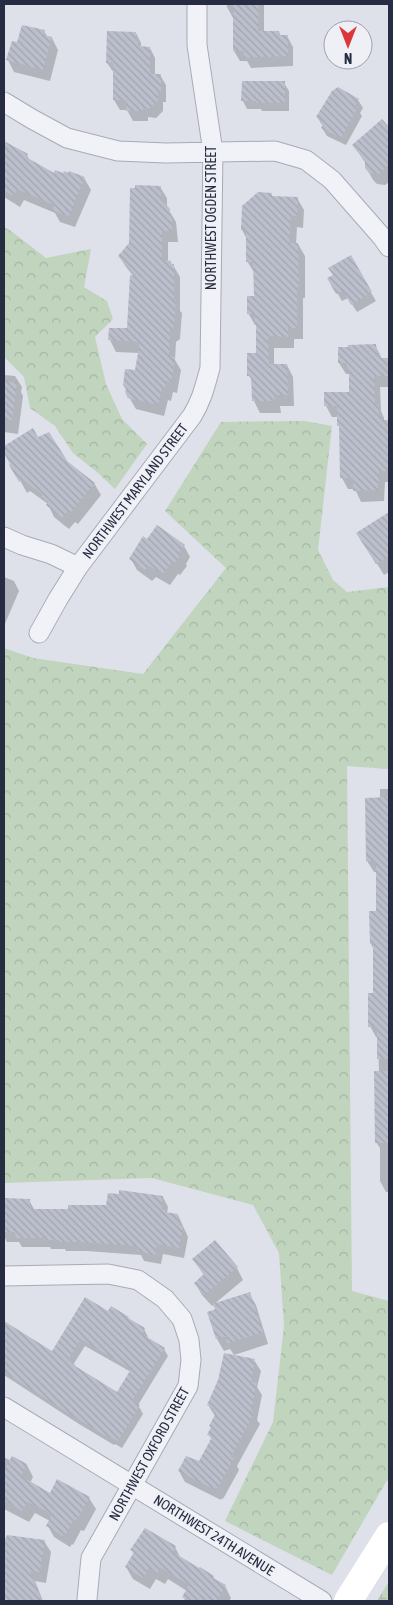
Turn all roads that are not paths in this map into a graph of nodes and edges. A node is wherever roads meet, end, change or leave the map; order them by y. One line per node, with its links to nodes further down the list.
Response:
1 (197, 4): 3 (street, NORTHWEST OGDEN STREET)
2 (4, 102): 3 (street)
3 (213, 152): 4 (street); 5 (street, NORTHWEST OGDEN STREET)
4 (389, 247)
5 (210, 343): 7 (street, NORTHWEST MARYLAND STREET)
6 (4, 537): 7 (street)
7 (78, 567): 8 (street, NORTHWEST MARYLAND STREET)
8 (39, 633)
9 (4, 1276): 11 (street, NORTHWEST OXFORD STREET)
10 (4, 1407): 11 (street, NORTHWEST 24TH AVENUE)
11 (133, 1484): 13 (street, NORTHWEST OXFORD STREET); 14 (street, NORTHWEST 24TH AVENUE)
12 (389, 1536): 15 (main road)
13 (87, 1599)
14 (322, 1601)
15 (348, 1601)

